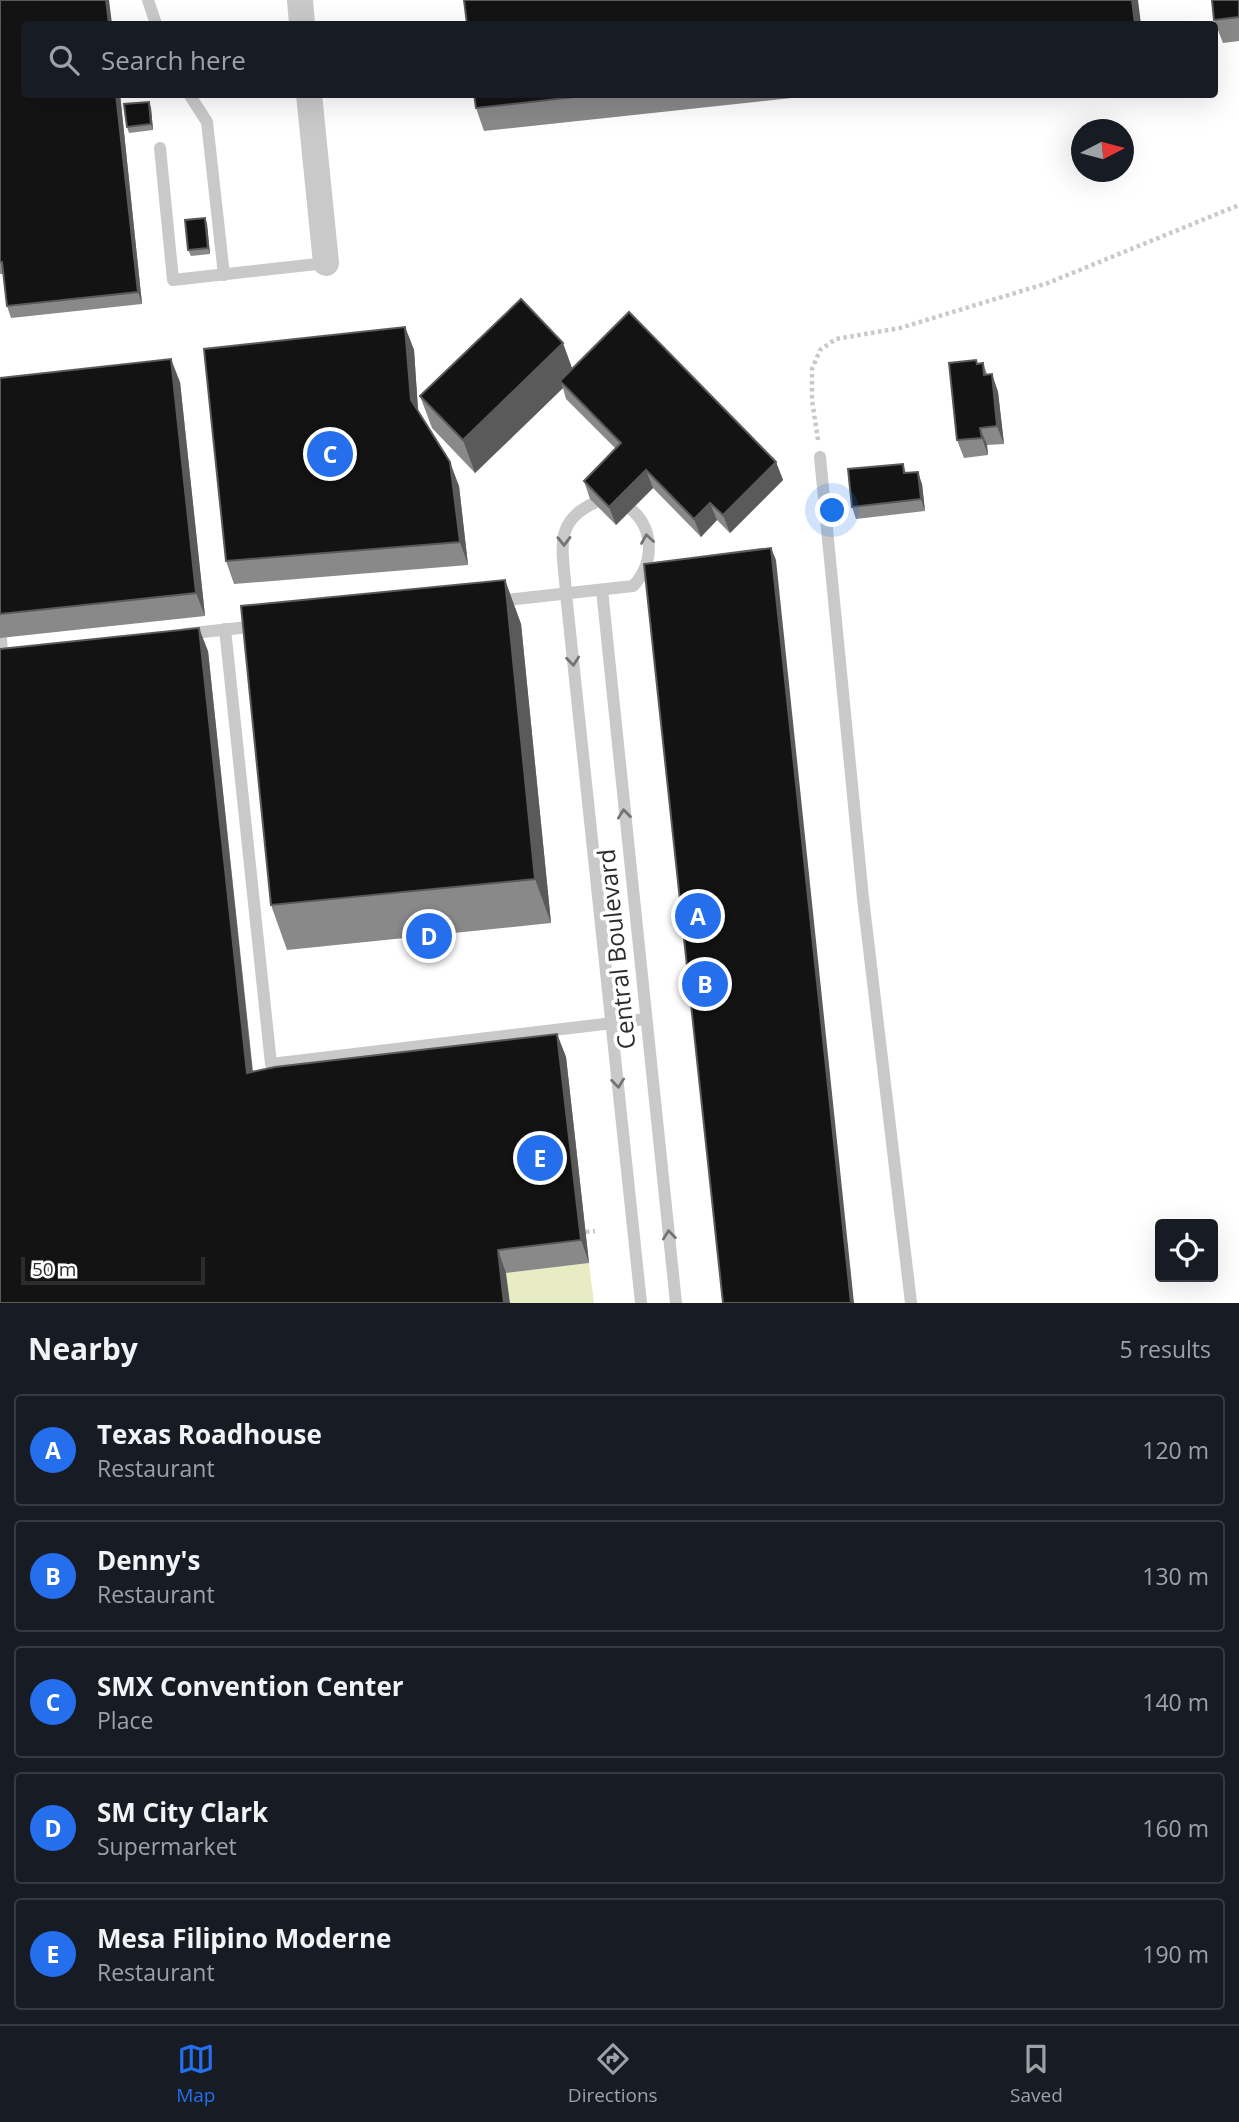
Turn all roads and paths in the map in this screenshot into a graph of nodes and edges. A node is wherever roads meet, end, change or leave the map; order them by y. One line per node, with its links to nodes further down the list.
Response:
1 (148, 0): 3 (lane)
2 (300, 0): 4 (street)
3 (155, 21)
4 (302, 21)
5 (192, 98): 10 (lane)
6 (309, 98): 9 (street)
7 (160, 148): 10 (lane)
8 (1239, 205): 11 (path)
9 (326, 263): 10 (lane)
10 (224, 275)
11 (820, 457): 28 (lane)
12 (594, 503): 15 (lane, Central Boulevard, one-way to 15)
13 (631, 509): 14 (lane, one-way to 13)
14 (602, 590): 15 (lane); 22 (lane, Central Boulevard, one-way to 14)
15 (566, 594): 16 (lane); 23 (lane, Central Boulevard, one-way to 23)
16 (484, 602)
17 (266, 625): 18 (lane)
18 (225, 629): 19 (lane); 23 (lane)
19 (173, 635)
20 (1, 638): 21 (lane)
21 (6, 654)
22 (646, 1019): 23 (lane); 27 (lane, Central Boulevard, one-way to 22)
23 (612, 1022): 26 (lane, Central Boulevard, one-way to 26)
24 (595, 1231): 25 (path)
25 (586, 1232)
26 (641, 1303)
27 (676, 1303)
28 (911, 1303)

